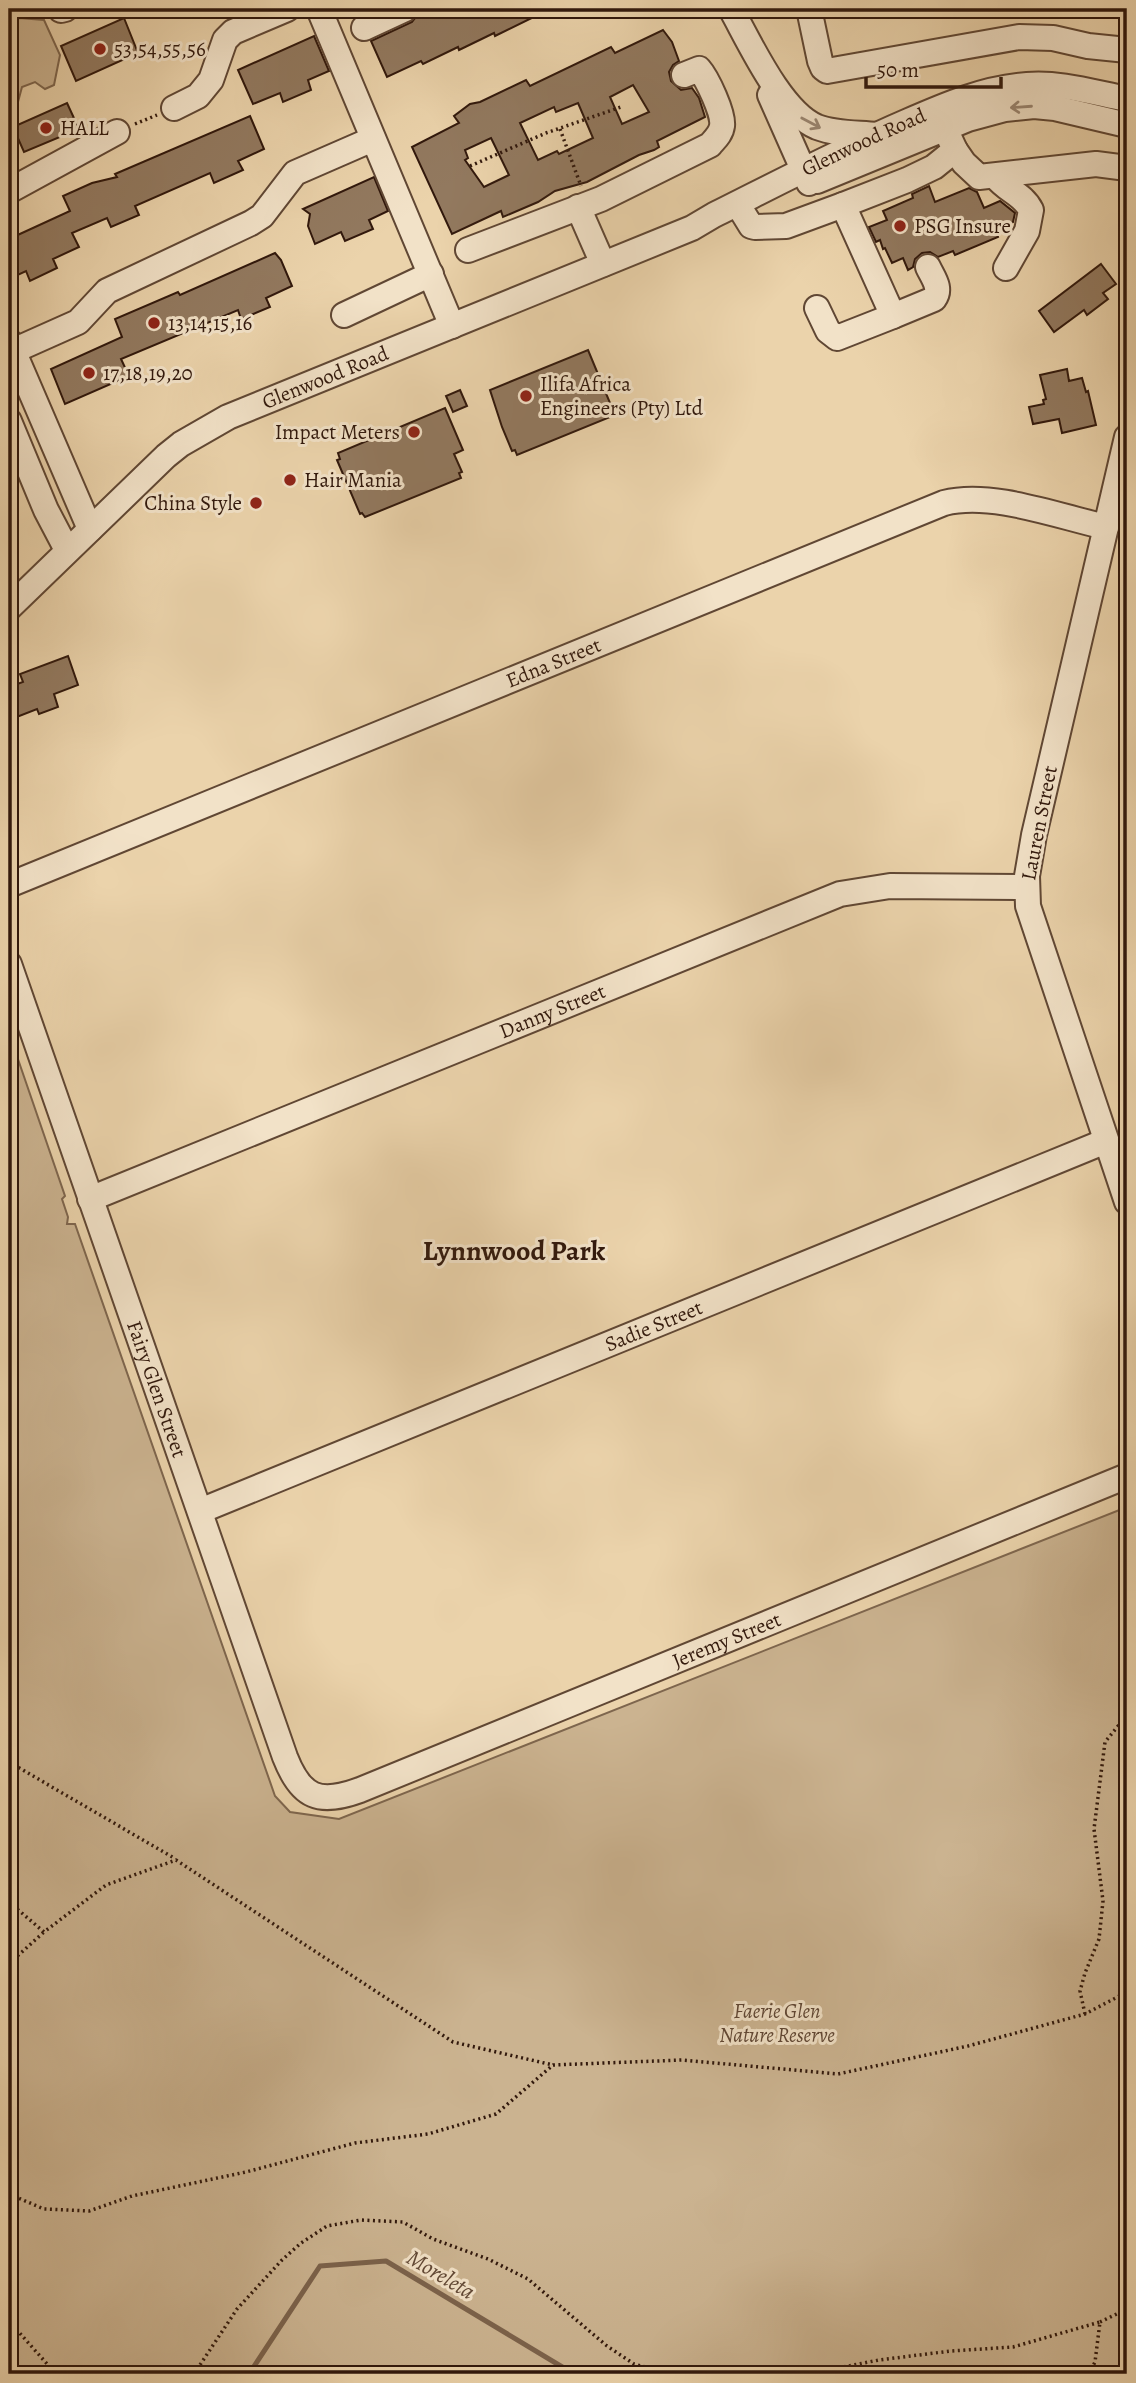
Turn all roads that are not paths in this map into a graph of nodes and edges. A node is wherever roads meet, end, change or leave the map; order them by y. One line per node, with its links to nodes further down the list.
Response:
1 (287, 9): 10 (street)
2 (319, 9): 15 (street)
3 (405, 9): 6 (street)
4 (730, 9): 14 (street, one-way to 14); 18 (street)
5 (809, 9): 7 (street)
6 (364, 27)
7 (1127, 50)
8 (684, 75): 20 (street)
9 (1127, 99): 12 (street, Glenwood Road)
10 (174, 108)
11 (1127, 125): 12 (street, Glenwood Road, one-way to 12)
12 (945, 129): 14 (street, Glenwood Road); 17 (street); 18 (street, Glenwood Road); 21 (street)
13 (117, 132): 19 (street)
14 (877, 135): 18 (street, Glenwood Road)
15 (373, 139): 29 (street); 34 (street)
16 (1127, 168): 17 (street)
17 (996, 177): 28 (street)
18 (800, 180): 22 (street, Glenwood Road); 23 (street); 24 (street, Glenwood Road)
19 (9, 191)
20 (587, 204): 25 (street); 26 (street)
21 (843, 205): 23 (street); 32 (street)
22 (743, 213): 23 (street); 24 (street, Glenwood Road)
23 (809, 218)
24 (692, 228): 26 (street, Glenwood Road)
25 (468, 250)
26 (610, 261): 33 (street, Glenwood Road)
27 (928, 267): 32 (street)
28 (1006, 268)
29 (431, 274): 31 (street); 33 (street)
30 (817, 308): 32 (street)
31 (344, 315)
32 (894, 316)
33 (452, 326): 38 (street, Glenwood Road)
34 (11, 346): 38 (street)
35 (9, 421): 39 (street)
36 (1127, 437): 37 (street, Lauren Street)
37 (1105, 527): 41 (street, Edna Street); 42 (street, Lauren Street)
38 (90, 529): 39 (street, Glenwood Road)
39 (67, 550): 40 (street, Glenwood Road)
40 (9, 608)
41 (9, 885)
42 (1026, 887): 44 (street, Lauren Street); 45 (street, Danny Street)
43 (9, 964): 45 (street, Fairy Glen Street)
44 (1106, 1141): 46 (street, Lauren Street); 48 (street, Sadie Street)
45 (90, 1199): 48 (street, Fairy Glen Street)
46 (1127, 1202)
47 (1127, 1476): 49 (street, Jeremy Street)
48 (200, 1511): 49 (street, Fairy Glen Street)
49 (323, 1798)

